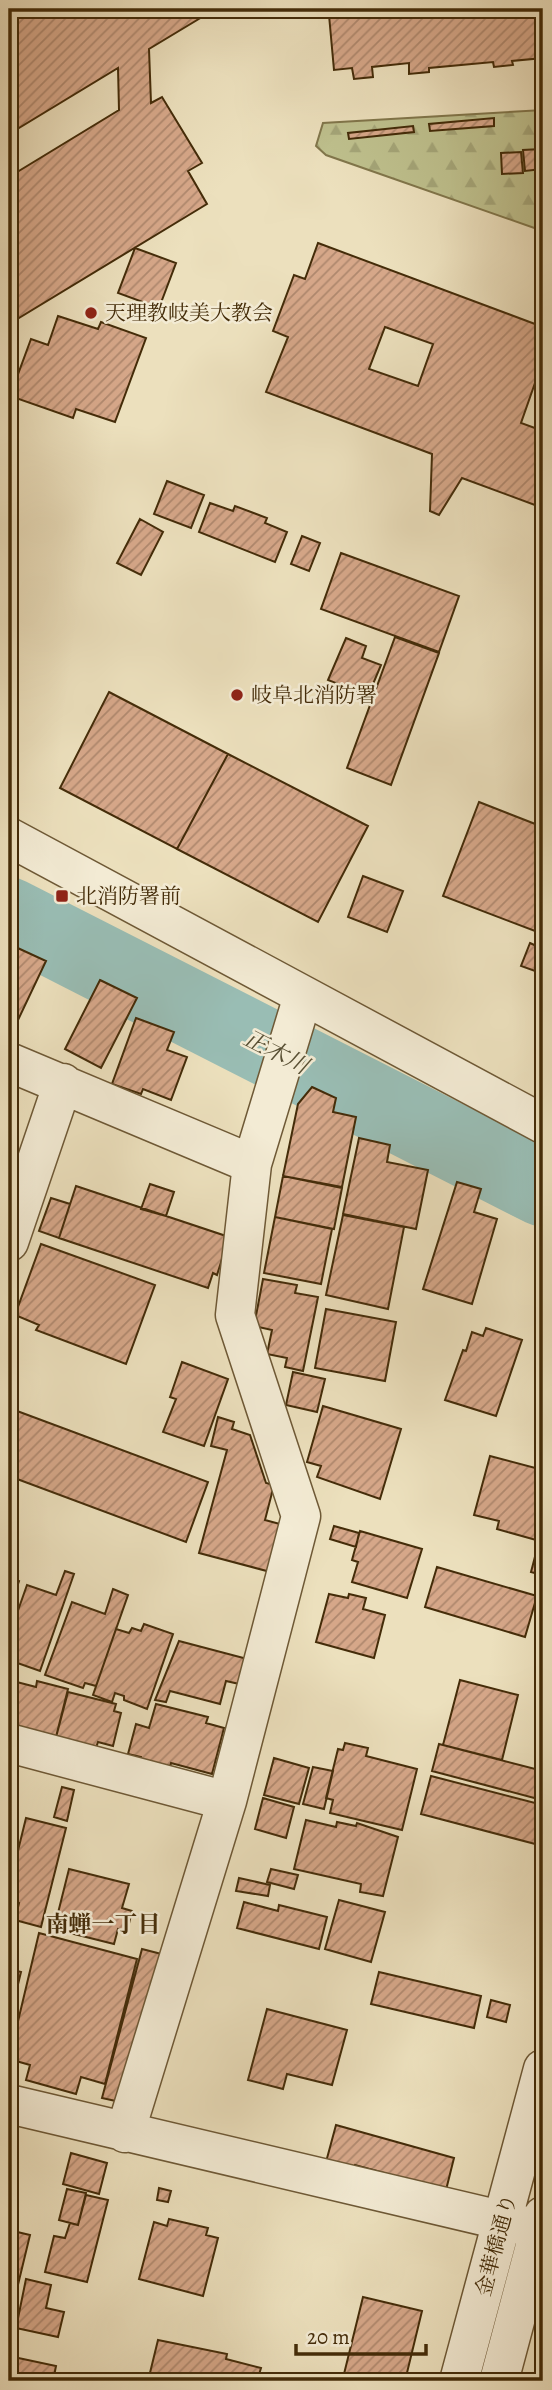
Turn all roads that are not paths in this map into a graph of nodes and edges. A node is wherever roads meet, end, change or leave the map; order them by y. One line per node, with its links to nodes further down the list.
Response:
1 (9, 837): 2 (street)
2 (303, 996): 5 (street); 6 (street)
3 (9, 1062): 4 (street)
4 (63, 1083): 6 (street); 7 (street)
5 (543, 1124)
6 (252, 1164): 9 (street)
7 (9, 1242)
8 (9, 1743): 9 (street)
9 (227, 1801): 12 (street)
10 (543, 2069): 13 (street, 金華橋通り)
11 (9, 2104): 12 (street)
12 (125, 2133): 13 (street)
13 (504, 2220): 14 (street); 15 (street, 金華橋通り)
14 (542, 2225): 16 (street, 金華橋通り)
15 (459, 2381)
16 (499, 2381)

